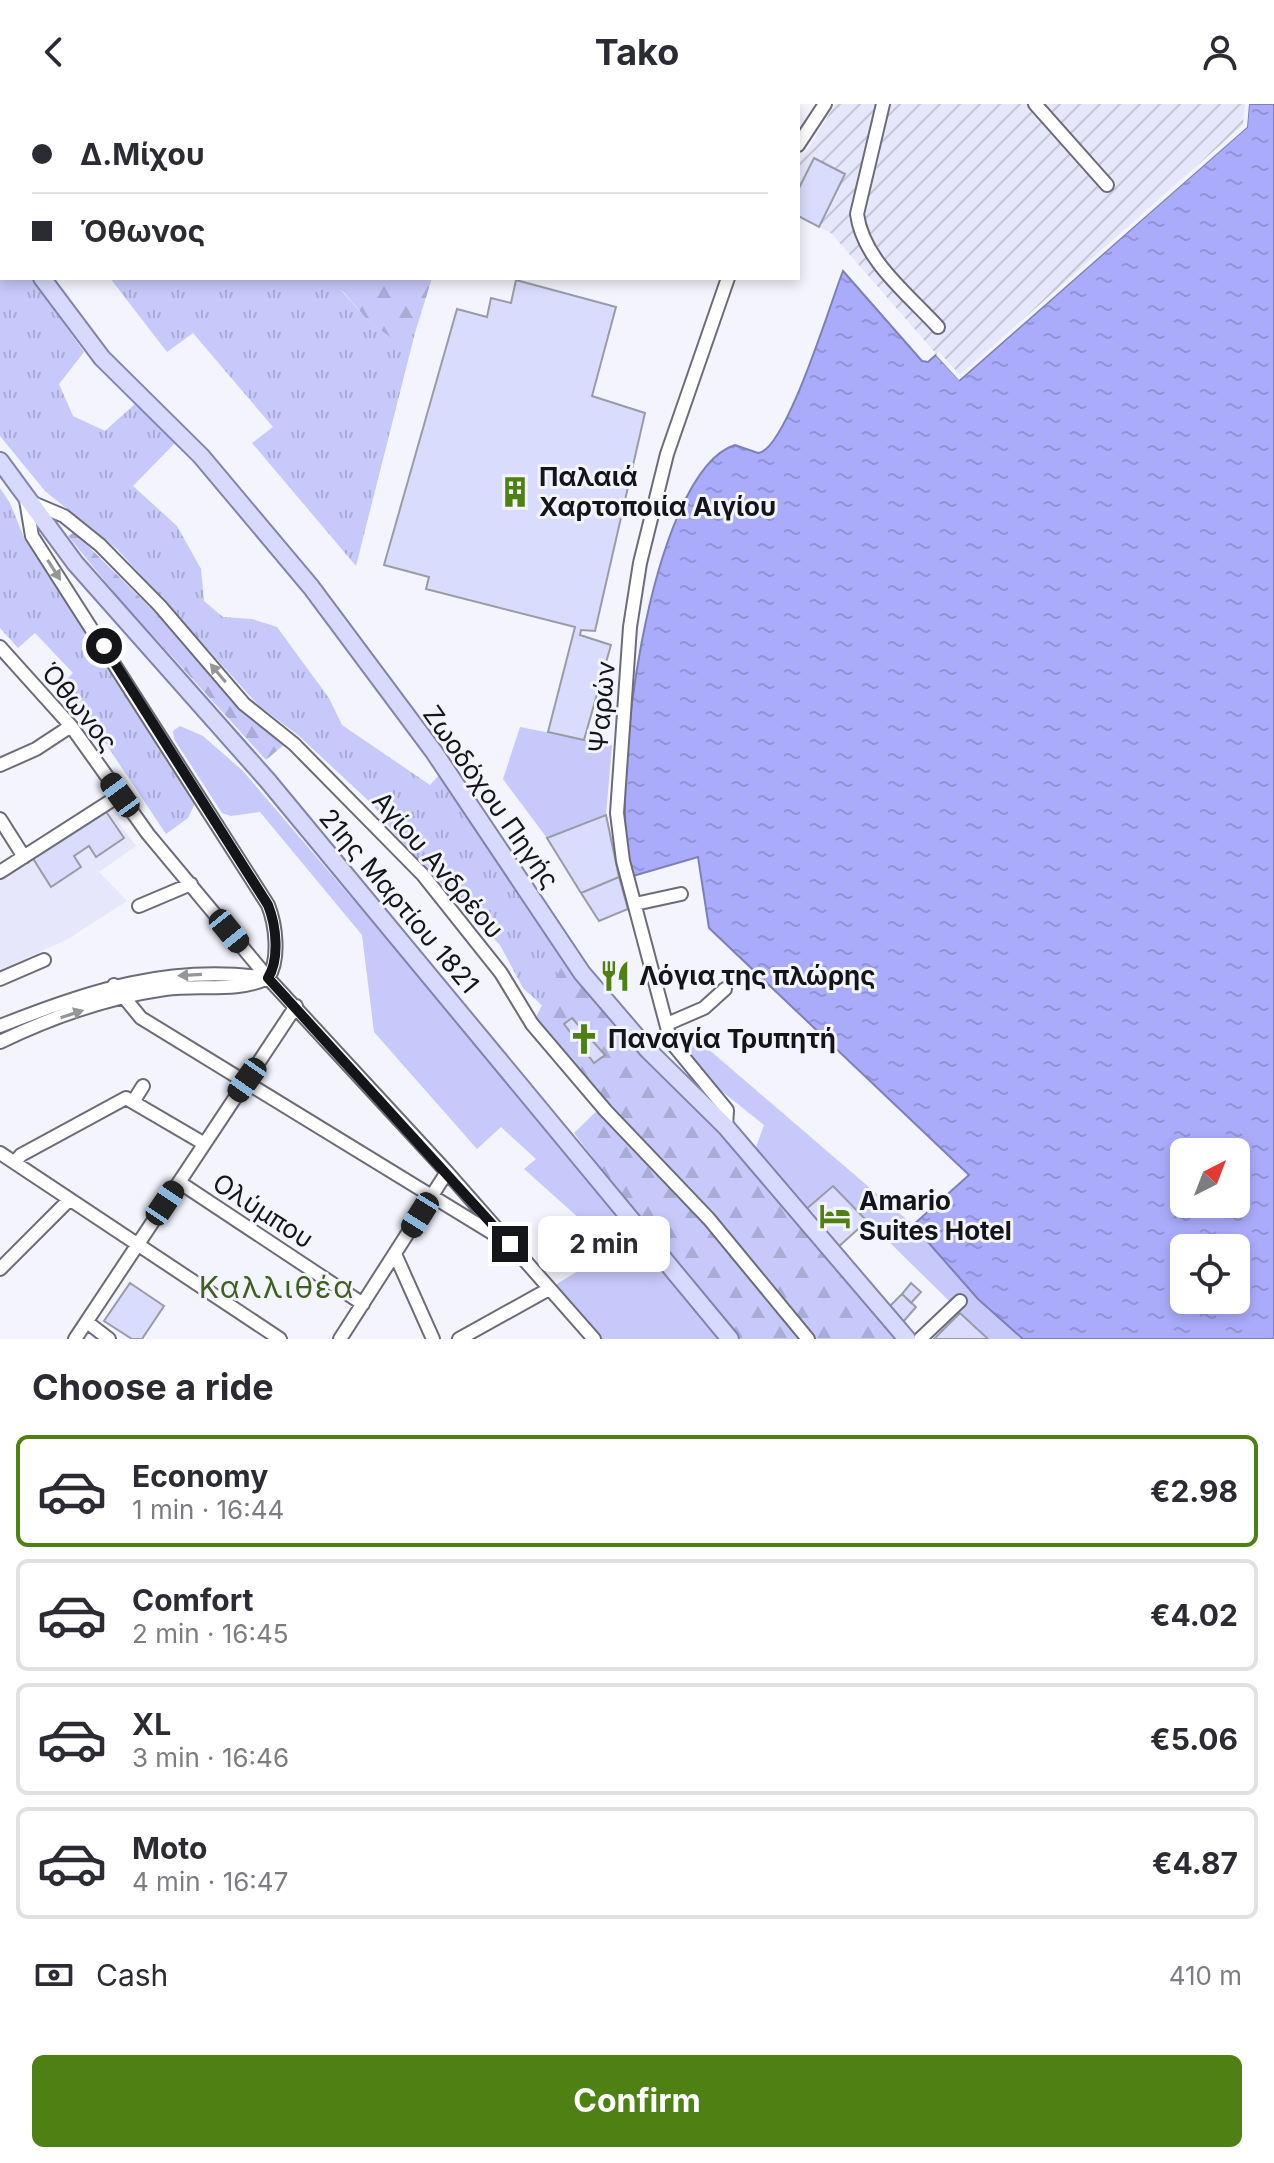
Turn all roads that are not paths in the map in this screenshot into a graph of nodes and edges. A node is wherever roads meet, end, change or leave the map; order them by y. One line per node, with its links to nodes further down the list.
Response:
1 (825, 104): 4 (street)
2 (883, 104): 8 (street)
3 (1035, 104): 5 (street)
4 (800, 142)
5 (1107, 185)
6 (44, 280): 35 (main road, Ζωοδόχου Πηγής)
7 (727, 280): 20 (street, Ψαρών)
8 (938, 327)
9 (0, 461): 10 (main road, 21ης Μαρτίου 1821)
10 (26, 500): 23 (street, one-way to 23); 58 (main road, 21ης Μαρτίου 1821); 59 (street, Αγίου Ανδρέου, one-way to 10)
11 (0, 647): 12 (street, Όθωνος)
12 (71, 726): 13 (street); 14 (street, Όθωνος)
13 (0, 765)
14 (120, 795): 16 (street); 18 (street, Όθωνος)
15 (0, 819): 16 (street)
16 (24, 857): 17 (street)
17 (0, 872)
18 (191, 884): 21 (street); 23 (street, Όθωνος)
19 (681, 894): 20 (street)
20 (635, 904): 29 (street, Ψαρών)
21 (139, 906)
22 (44, 960): 24 (street)
23 (268, 978): 25 (street, one-way to 25); 27 (street); 28 (street, Όθωνος)
24 (0, 979)
25 (114, 985): 27 (street); 30 (street)
26 (725, 989): 29 (street)
27 (123, 998): 31 (street, one-way to 27); 32 (street)
28 (296, 1006): 32 (street); 39 (street, Όθωνος)
29 (667, 1024): 35 (street, Ψαρών)
30 (0, 1026)
31 (0, 1042)
32 (247, 1080): 36 (street); 41 (street)
33 (143, 1086): 34 (street)
34 (133, 1102): 36 (street); 38 (street)
35 (726, 1127): 60 (main road, Ζωοδόχου Πηγής)
36 (203, 1143): 40 (street)
37 (0, 1153): 38 (street)
38 (15, 1162): 42 (street)
39 (447, 1172): 41 (street); 43 (street, Όθωνος)
40 (179, 1182): 44 (street); 49 (street, Ολύμπου)
41 (432, 1196): 43 (street); 45 (street)
42 (69, 1200): 44 (street); 46 (street)
43 (510, 1244): 47 (street, Όθωνος)
44 (136, 1245): 50 (street); 53 (street)
45 (395, 1254): 49 (street); 55 (street)
46 (0, 1269)
47 (549, 1289): 56 (street); 57 (street, Όθωνος)
48 (960, 1301): 61 (street)
49 (363, 1304): 54 (street)
50 (87, 1322): 51 (street); 52 (street)
51 (75, 1339)
52 (109, 1339)
53 (280, 1339)
54 (340, 1339)
55 (433, 1339)
56 (459, 1339)
57 (593, 1339)
58 (730, 1339)
59 (808, 1339)
60 (907, 1339)
61 (920, 1339)

